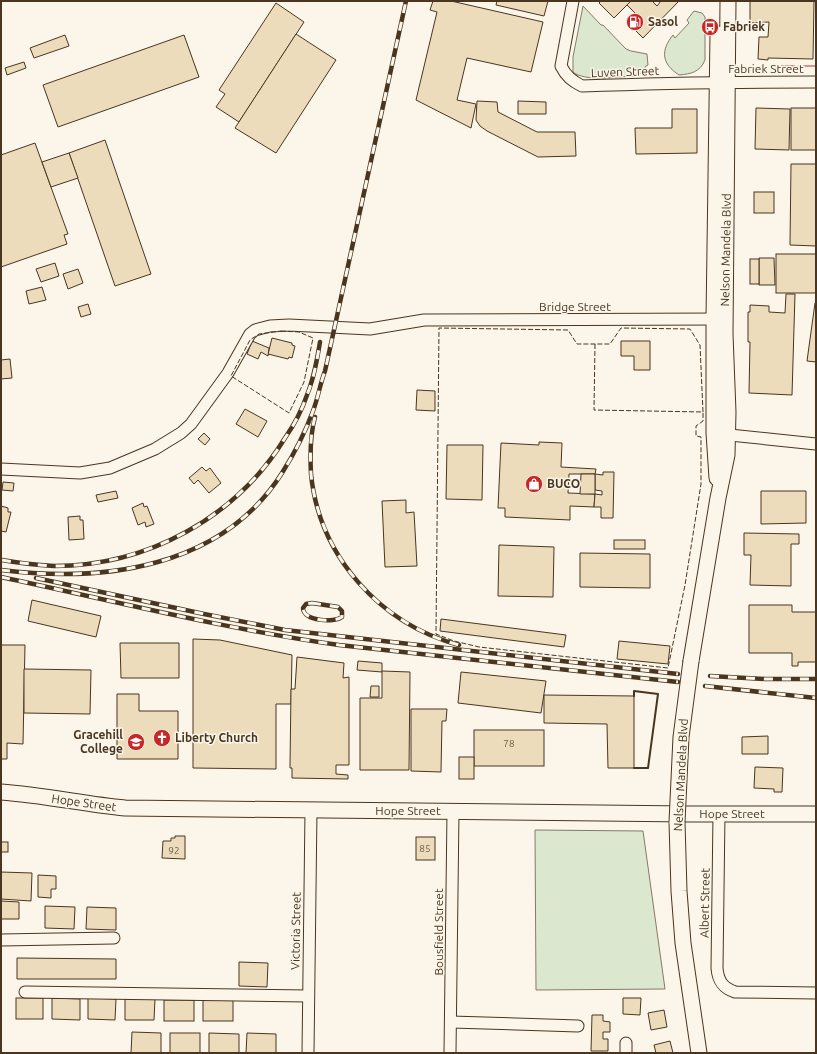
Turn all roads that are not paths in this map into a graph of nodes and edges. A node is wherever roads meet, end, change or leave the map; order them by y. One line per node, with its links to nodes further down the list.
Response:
1 (573, 1): 4 (street, Luven Street)
2 (718, 1): 4 (street, Nelson Mandela Blvd)
3 (728, 1): 4 (street, Nelson Mandela Blvd)
4 (722, 82): 5 (street, Fabriek Street); 6 (street, Nelson Mandela Blvd)
5 (816, 82)
6 (720, 319): 7 (street, Nelson Mandela Blvd); 9 (street, Bridge Street)
7 (721, 434): 8 (street); 24 (street, Nelson Mandela Blvd, bridge)
8 (816, 444)
9 (1, 469)
10 (1, 792): 11 (street, Hope Street)
11 (311, 810): 12 (street, Hope Street); 19 (street, Victoria Street)
12 (453, 811): 13 (street, Hope Street); 20 (street, Bousfield Street)
13 (719, 814): 14 (street, Hope Street); 18 (street, Albert Street)
14 (816, 814)
15 (114, 938): 16 (street)
16 (1, 940)
17 (24, 992): 19 (street)
18 (816, 993)
19 (308, 996): 22 (street, Victoria Street)
20 (451, 1022): 21 (street); 23 (street, Bousfield Street)
21 (578, 1026)
22 (308, 1053)
23 (450, 1053)
24 (699, 1053)

